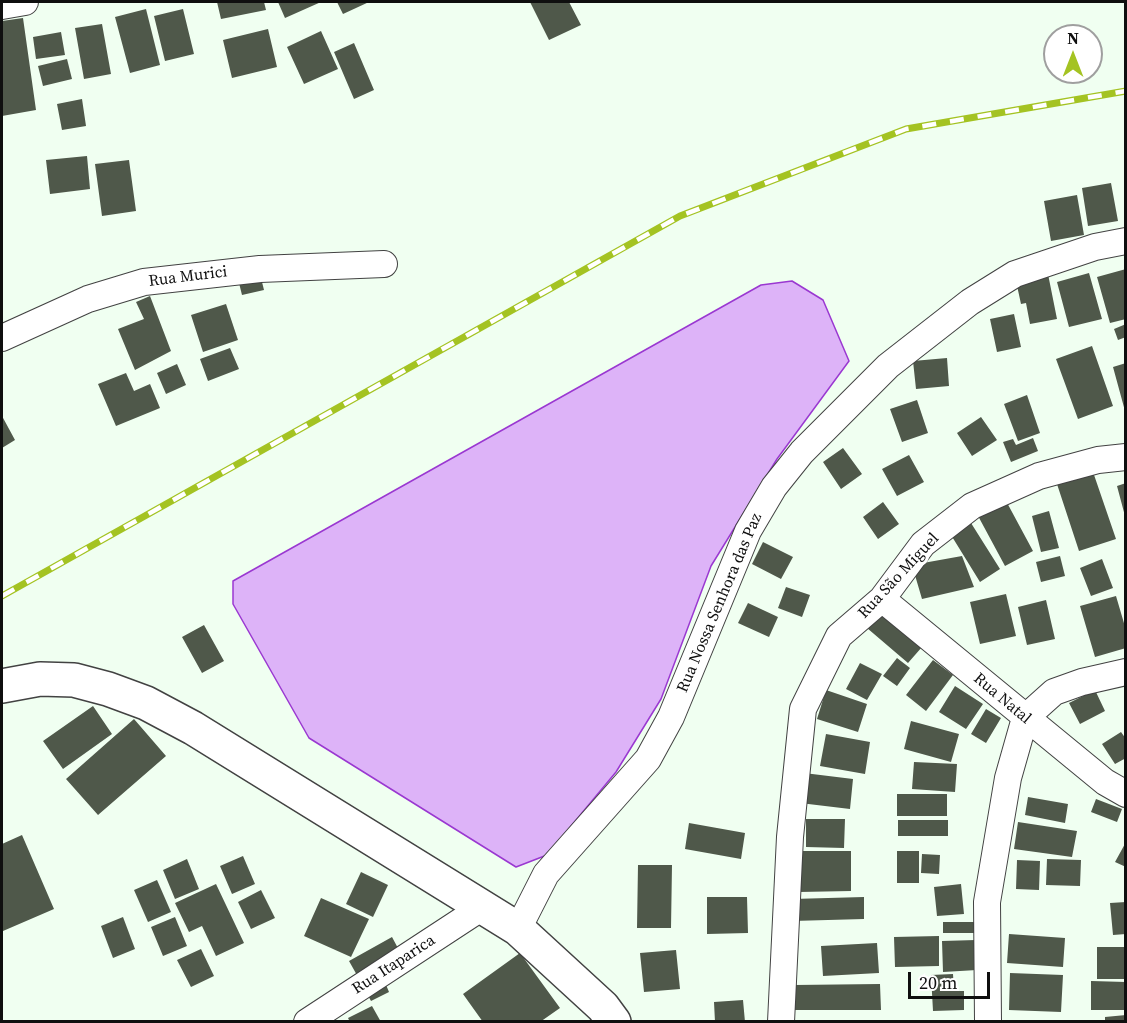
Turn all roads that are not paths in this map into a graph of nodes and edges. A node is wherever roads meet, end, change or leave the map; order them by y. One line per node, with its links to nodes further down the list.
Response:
1 (25, 2): 2 (street)
2 (2, 6)
3 (1125, 241): 13 (street, Rua Nossa Senhora das Paz)
4 (384, 264): 5 (street, Rua Murici)
5 (2, 338)
6 (1125, 457): 7 (street, Rua São Miguel)
7 (882, 599): 10 (street, Rua Natal); 16 (street, Rua São Miguel)
8 (1125, 672): 10 (street)
9 (2, 686): 12 (street)
10 (1025, 718): 11 (street, Rua Natal); 17 (street)
11 (1125, 794)
12 (481, 908): 13 (street); 14 (street, Rua Itaparica)
13 (518, 929): 15 (street)
14 (306, 1022)
15 (615, 1022)
16 (781, 1022)
17 (988, 1022)

